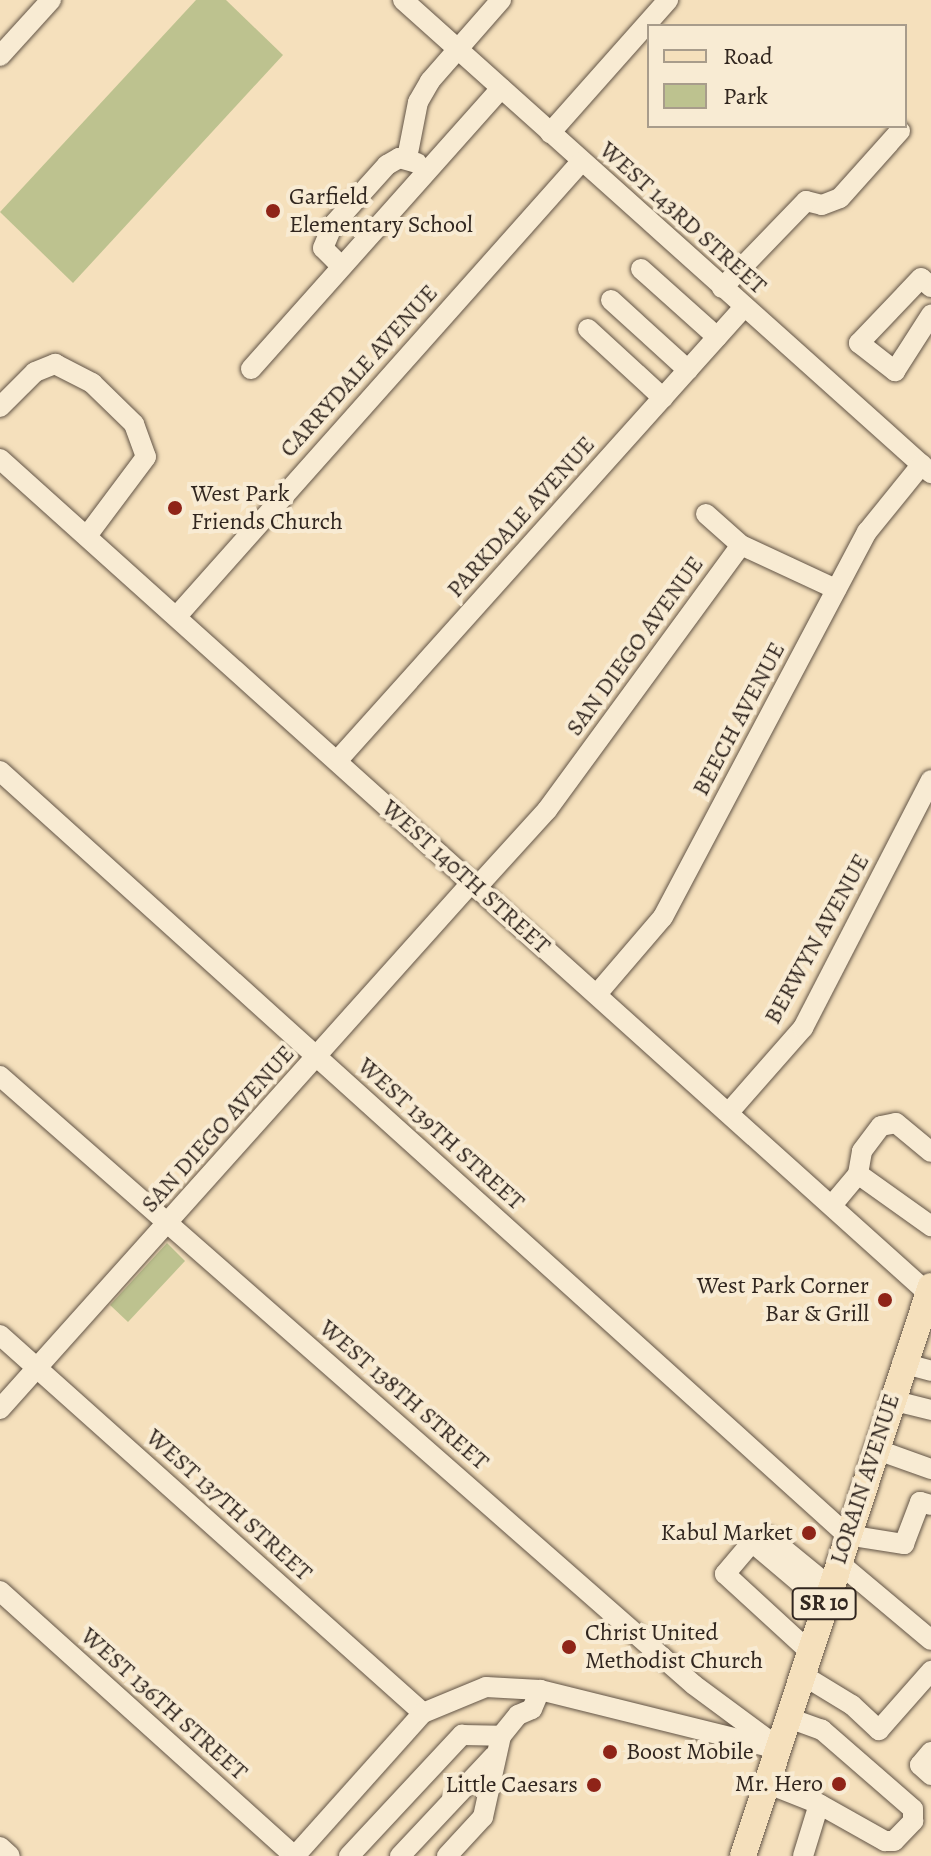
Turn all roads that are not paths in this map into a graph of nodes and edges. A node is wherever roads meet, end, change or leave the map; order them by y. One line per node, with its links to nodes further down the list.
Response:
1 (51, 0): 6 (street)
2 (403, 0): 5 (street, WEST 143RD STREET)
3 (501, 0): 5 (street)
4 (668, 0): 9 (street)
5 (458, 49): 7 (street, WEST 143RD STREET); 10 (street)
6 (0, 56)
7 (501, 88): 9 (street, WEST 143RD STREET); 12 (street)
8 (900, 131): 16 (street)
9 (550, 133): 11 (street, WEST 143RD STREET)
10 (407, 158): 12 (street); 13 (street)
11 (581, 162): 16 (street, WEST 143RD STREET); 32 (street, CARRYDALE AVENUE)
12 (427, 170): 13 (street)
13 (340, 265): 22 (street)
14 (641, 269): 21 (street)
15 (931, 287): 19 (street)
16 (722, 288): 18 (street, WEST 143RD STREET)
17 (611, 300): 23 (street)
18 (744, 307): 21 (street, PARKDALE AVENUE); 27 (street, WEST 143RD STREET)
19 (931, 315)
20 (588, 329): 24 (street)
21 (717, 337): 23 (street, PARKDALE AVENUE)
22 (251, 369)
23 (688, 370): 24 (street, PARKDALE AVENUE)
24 (663, 398): 33 (street, PARKDALE AVENUE)
25 (0, 407): 29 (street)
26 (1, 462): 29 (street, WEST 140TH STREET)
27 (926, 468): 31 (street, BEECH AVENUE)
28 (706, 514): 30 (street)
29 (87, 536): 32 (street, WEST 140TH STREET)
30 (741, 545): 31 (street); 36 (street, SAN DIEGO AVENUE)
31 (836, 589): 37 (street, BEECH AVENUE)
32 (177, 616): 33 (street, WEST 140TH STREET)
33 (337, 761): 36 (street, WEST 140TH STREET)
34 (0, 771): 38 (street, WEST 139TH STREET)
35 (931, 780): 40 (street, BERWYN AVENUE)
36 (475, 884): 37 (street, WEST 140TH STREET); 38 (street, SAN DIEGO AVENUE)
37 (597, 994): 40 (street, WEST 140TH STREET)
38 (317, 1057): 44 (street, SAN DIEGO AVENUE); 57 (street, WEST 139TH STREET)
39 (0, 1076): 44 (street, WEST 138TH STREET)
40 (730, 1111): 43 (street, WEST 140TH STREET)
41 (931, 1152): 42 (street)
42 (858, 1174): 43 (street); 45 (street)
43 (833, 1204): 46 (street, WEST 140TH STREET)
44 (169, 1223): 49 (street, SAN DIEGO AVENUE); 69 (street, WEST 138TH STREET)
45 (931, 1226)
46 (930, 1291): 48 (main road, LORAIN AVENUE / SR 10)
47 (0, 1335): 49 (street, WEST 137TH STREET)
48 (902, 1363): 50 (street); 51 (main road, LORAIN AVENUE / SR 10)
49 (37, 1368): 52 (street, SAN DIEGO AVENUE); 66 (street, WEST 137TH STREET)
50 (931, 1371)
51 (891, 1400): 53 (street); 54 (main road, LORAIN AVENUE / SR 10)
52 (0, 1409)
53 (931, 1410)
54 (875, 1449): 55 (street); 57 (main road, LORAIN AVENUE / SR 10)
55 (931, 1469)
56 (931, 1505): 57 (street)
57 (847, 1535): 59 (main road, LORAIN AVENUE / SR 10)
58 (769, 1537): 61 (street)
59 (838, 1562): 61 (main road, LORAIN AVENUE / SR 10); 62 (street)
60 (0, 1591): 77 (street, WEST 136TH STREET)
61 (827, 1596): 63 (main road, LORAIN AVENUE / SR 10); 63 (street)
62 (931, 1640)
63 (805, 1662): 64 (street); 67 (main road, LORAIN AVENUE / SR 10)
64 (931, 1671)
65 (540, 1690): 66 (street); 68 (street); 69 (street)
66 (423, 1713): 77 (street)
67 (787, 1717): 69 (main road, LORAIN AVENUE / SR 10); 73 (street)
68 (498, 1746): 74 (street); 78 (street); 79 (street)
69 (779, 1748): 72 (main road, LORAIN AVENUE / SR 10)
70 (931, 1752): 71 (street)
71 (931, 1775)
72 (766, 1783): 73 (street); 82 (main road, LORAIN AVENUE / SR 10)
73 (819, 1804): 83 (street)
74 (483, 1817): 80 (street); 81 (street)
75 (0, 1847): 76 (street)
76 (10, 1856)
77 (294, 1856)
78 (349, 1856)
79 (400, 1856)
80 (447, 1856)
81 (471, 1856)
82 (743, 1856)
83 (803, 1856)

